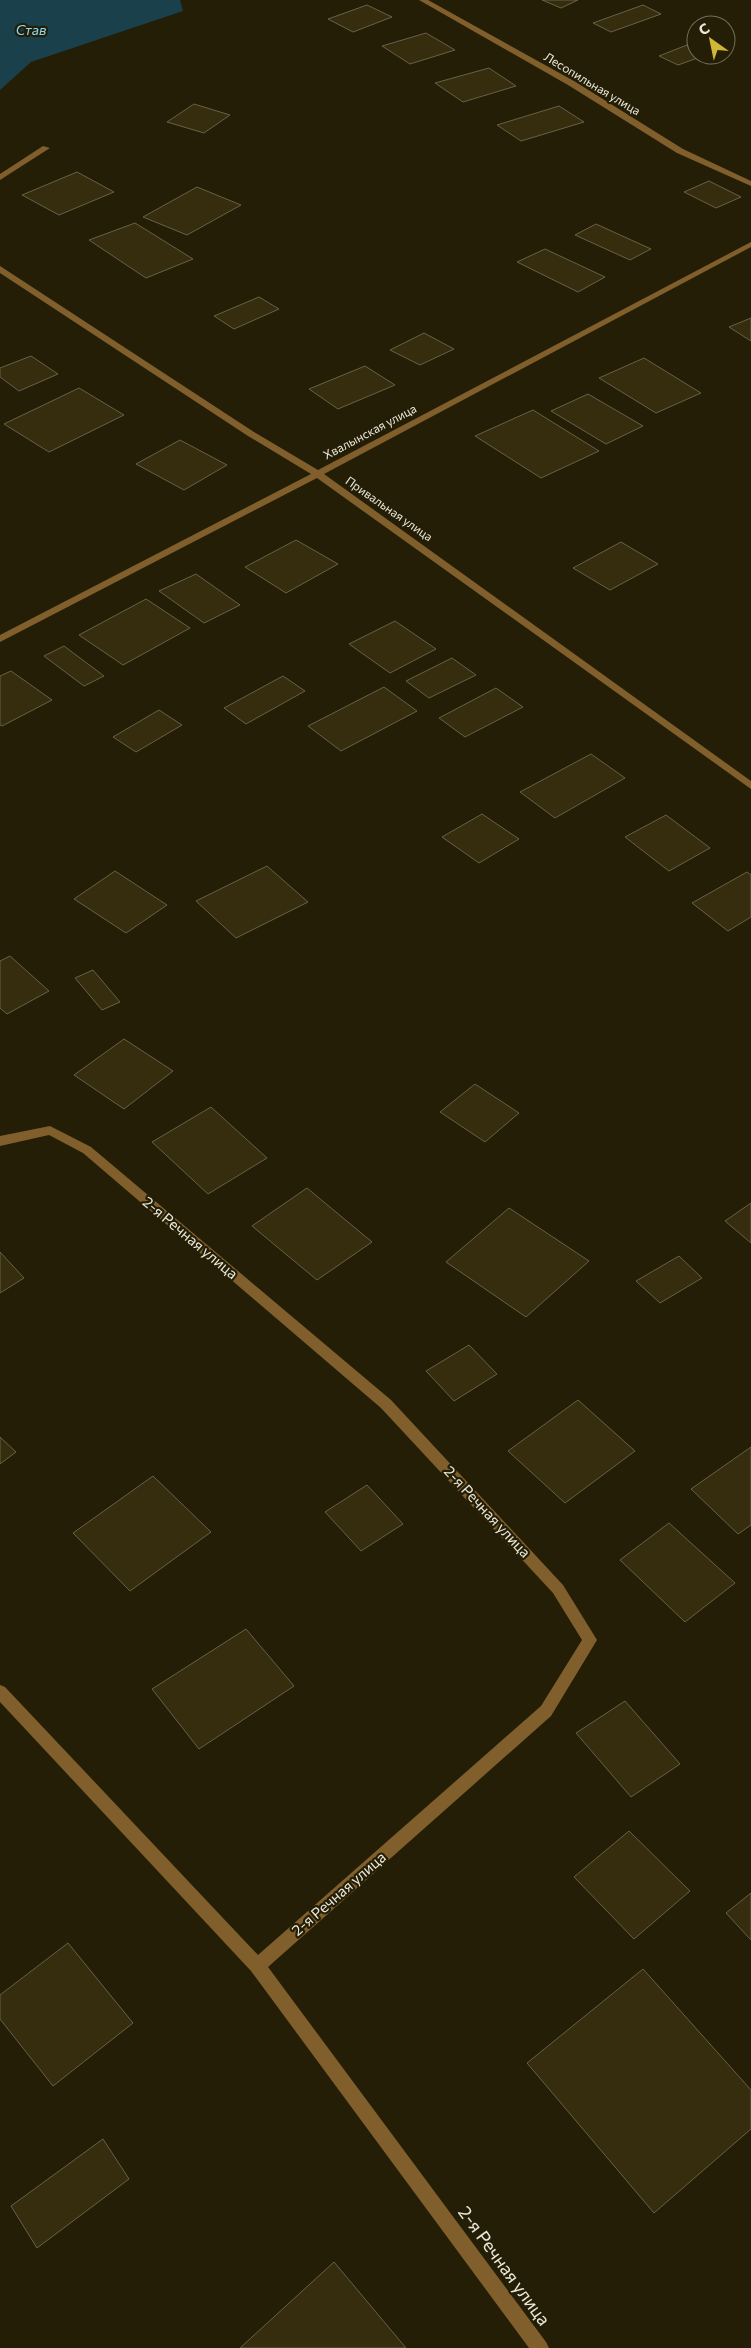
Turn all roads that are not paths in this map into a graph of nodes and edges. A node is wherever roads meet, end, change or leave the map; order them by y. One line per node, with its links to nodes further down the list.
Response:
1 (423, 0): 4 (street, Лесопильная улица)
2 (46, 148): 3 (street)
3 (0, 178)
4 (751, 184)
5 (751, 244): 7 (street, Хвалынская улица)
6 (0, 269): 7 (street, Привальная улица)
7 (318, 474): 8 (street, Хвалынская улица); 9 (street, Привальная улица)
8 (0, 639)
9 (751, 786)
10 (0, 1141): 12 (street, 2-я Речная улица)
11 (0, 1692): 12 (street, 2-я Речная улица)
12 (257, 1966): 13 (street, 2-я Речная улица)
13 (540, 2348)

